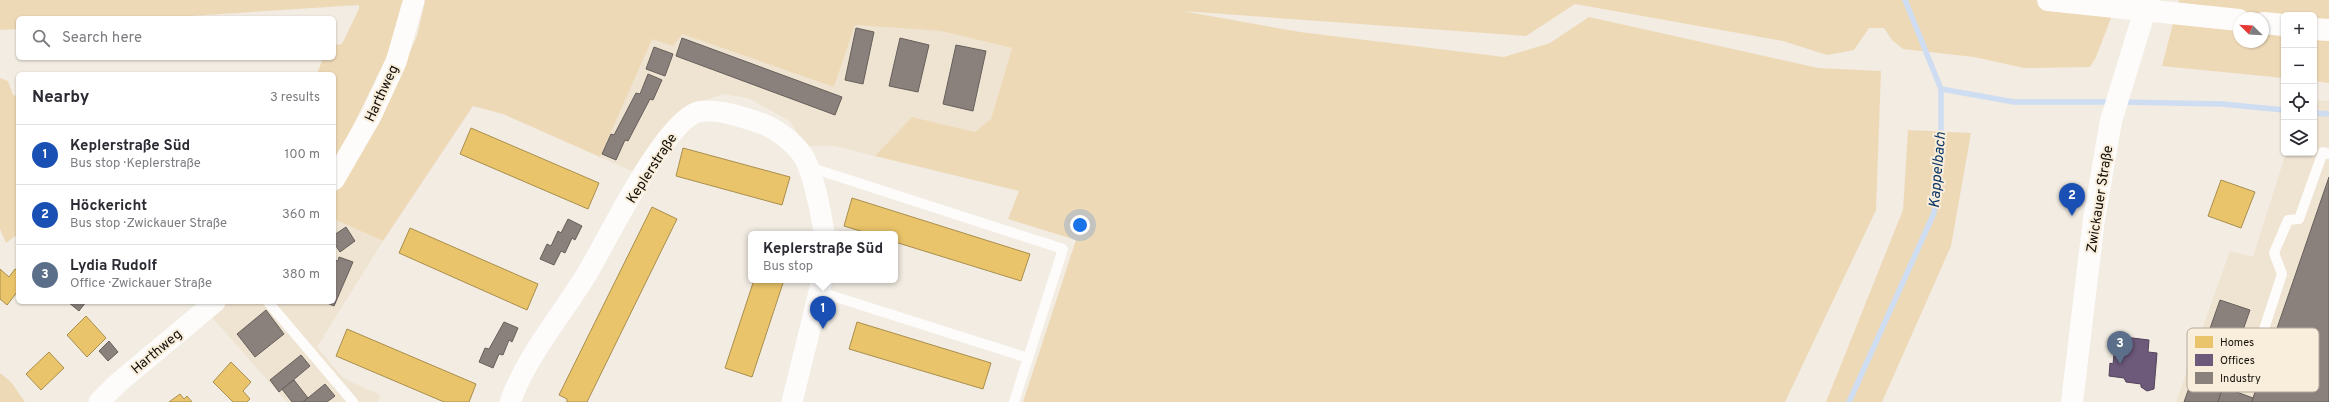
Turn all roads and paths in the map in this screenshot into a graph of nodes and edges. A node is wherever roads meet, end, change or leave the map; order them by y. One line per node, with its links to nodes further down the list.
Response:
1 (414, 0): 11 (street, Harthweg)
2 (2048, 0): 4 (main road)
3 (2148, 0): 23 (main road, Zwickauer Straße)
4 (2233, 19)
5 (2269, 24): 6 (main road)
6 (2281, 25)
7 (2317, 29): 8 (main road)
8 (2329, 30)
9 (2329, 154): 16 (lane)
10 (809, 167): 12 (street, Keplerstraße); 17 (lane); 20 (street, Keplerstraße)
11 (336, 177)
12 (823, 231)
13 (821, 286): 17 (lane); 21 (street)
14 (213, 304): 18 (street, Harthweg)
15 (270, 304): 19 (lane)
16 (2264, 328)
17 (1028, 358): 22 (lane)
18 (99, 402)
19 (353, 402)
20 (510, 402)
21 (792, 402)
22 (1014, 402)
23 (2072, 402)

